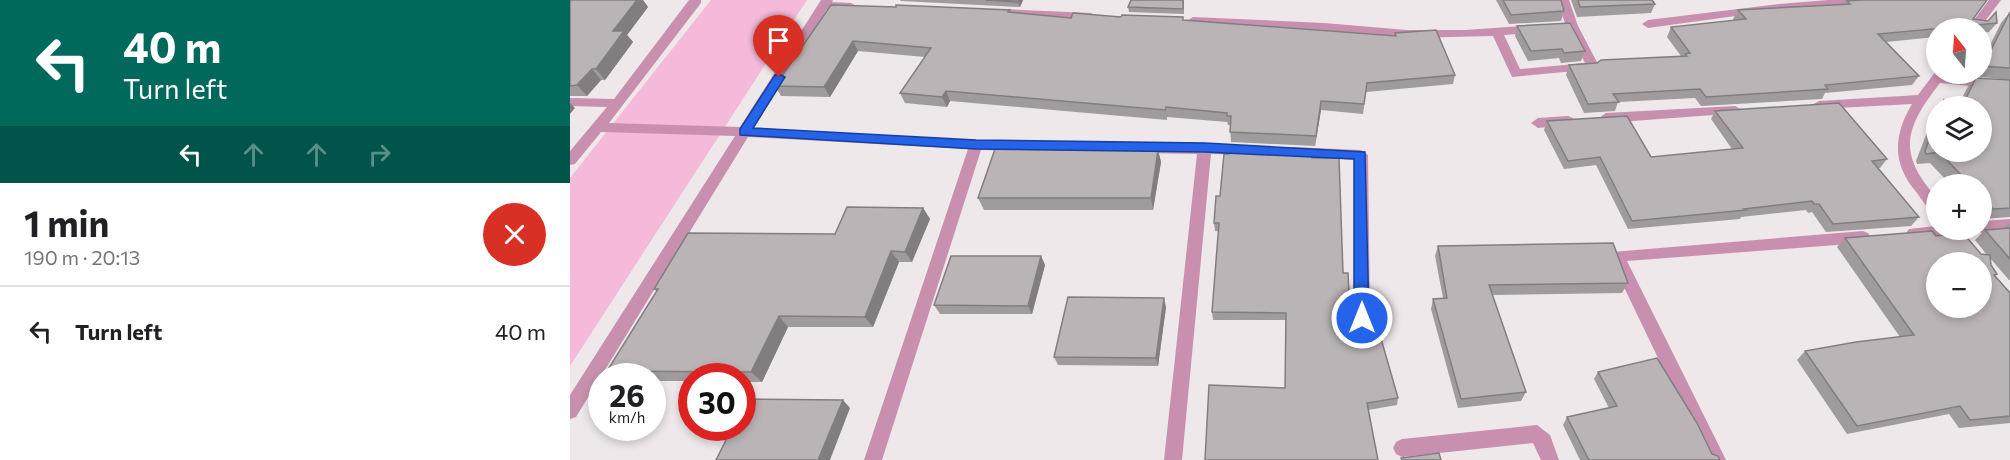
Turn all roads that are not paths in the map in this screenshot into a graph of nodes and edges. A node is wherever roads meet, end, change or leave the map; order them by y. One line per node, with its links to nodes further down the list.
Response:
1 (695, 0): 20 (street)
2 (1563, 0): 13 (street)
3 (1875, 0): 6 (street)
4 (1995, 0): 10 (street)
5 (825, 2): 7 (street); 25 (street)
6 (1776, 4): 12 (street)
7 (860, 6)
8 (991, 12): 9 (street)
9 (1098, 17)
10 (1982, 18)
11 (1181, 21): 14 (street)
12 (1648, 24)
13 (1572, 26): 14 (street); 14 (street)
14 (1497, 32)
15 (1932, 84): 18 (street)
16 (1992, 84): 17 (street)
17 (2010, 86)
18 (1921, 99): 21 (street); 29 (street)
19 (570, 102): 20 (street)
20 (618, 103): 24 (street)
21 (1806, 106)
22 (1748, 109): 23 (street)
23 (1538, 123)
24 (598, 127): 25 (street); 28 (street)
25 (745, 132): 26 (street); 38 (street)
26 (976, 145): 27 (street); 41 (street)
27 (1205, 148): 37 (street); 42 (street)
28 (570, 160)
29 (1926, 194)
30 (2010, 225): 31 (street)
31 (1992, 226)
32 (1926, 232): 33 (street)
33 (1896, 234)
34 (1873, 236): 44 (street)
35 (1964, 240): 36 (street)
36 (1969, 246)
37 (1362, 318)
38 (576, 392): 39 (street)
39 (570, 411)
40 (1402, 448): 43 (street)
41 (873, 460)
42 (1173, 460)
43 (1550, 460)
44 (1717, 460)

